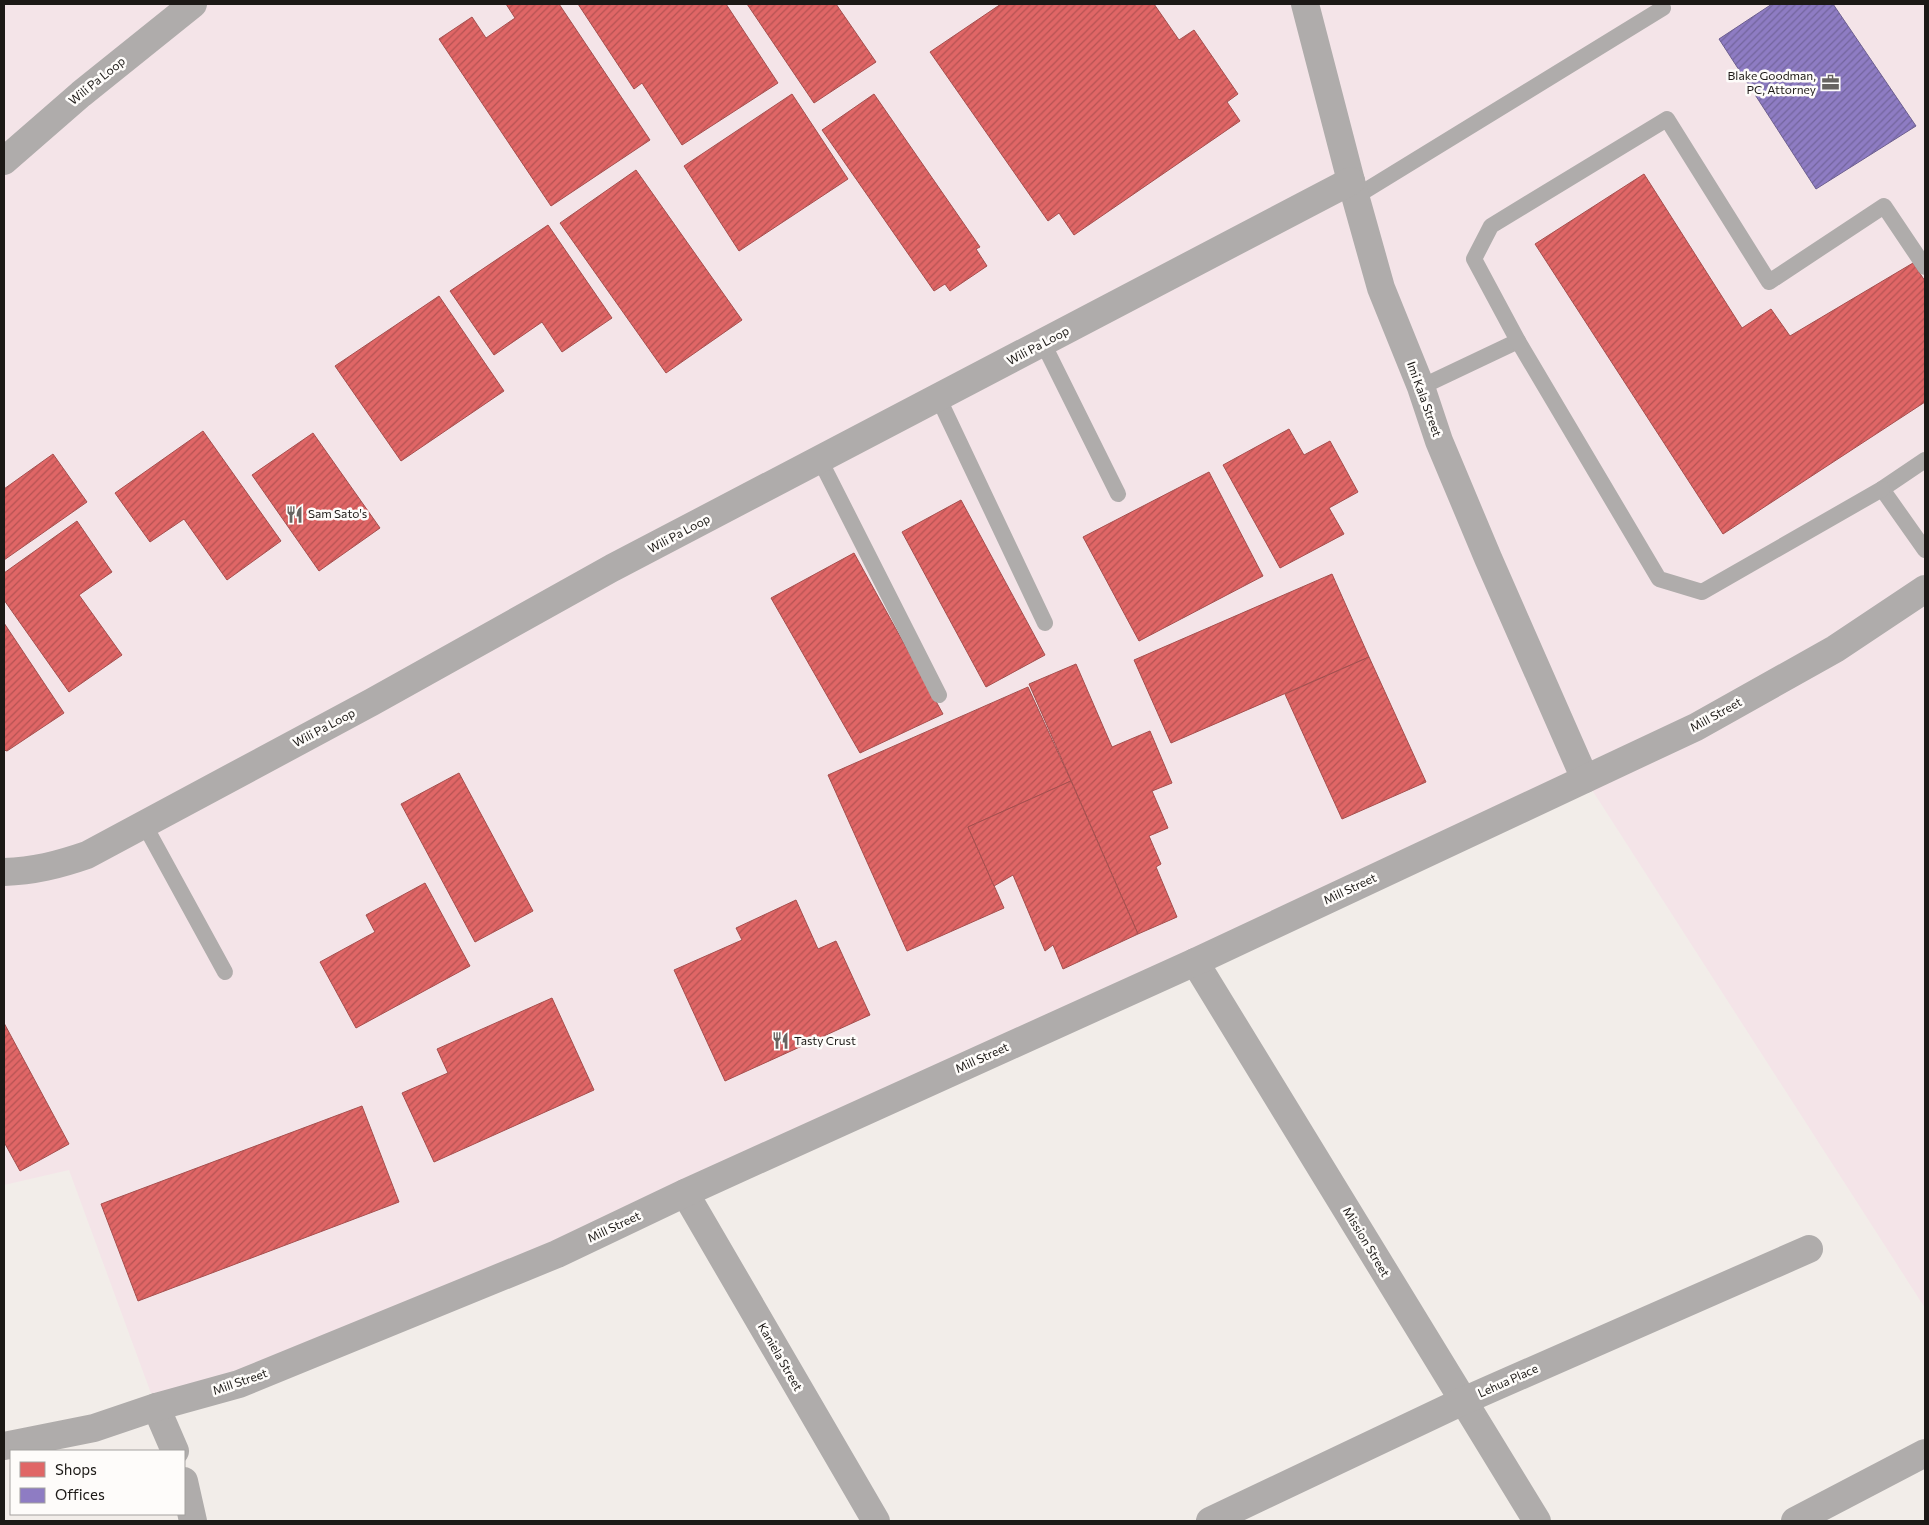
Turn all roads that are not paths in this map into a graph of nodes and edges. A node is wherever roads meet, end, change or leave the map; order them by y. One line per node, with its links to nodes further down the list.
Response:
1 (193, 4): 4 (street, Wili Pa Loop)
2 (1305, 4): 5 (street, Imi Kala Street)
3 (1660, 4): 5 (lane)
4 (4, 161)
5 (1353, 189): 8 (street, Wili Pa Loop); 9 (street, Imi Kala Street)
6 (1925, 267): 7 (lane)
7 (1518, 341): 9 (lane); 13 (lane)
8 (1043, 343): 10 (street, Wili Pa Loop); 14 (lane)
9 (1421, 387): 19 (street, Imi Kala Street)
10 (938, 397): 11 (street, Wili Pa Loop); 17 (lane)
11 (820, 460): 18 (lane); 20 (street, Wili Pa Loop)
12 (1925, 460): 13 (lane)
13 (1882, 489): 15 (lane)
14 (1118, 494)
15 (1925, 550)
16 (1925, 589): 19 (street, Mill Street)
17 (1045, 622)
18 (939, 695)
19 (1585, 779): 22 (street, Mill Street)
20 (144, 824): 21 (street, Wili Pa Loop); 23 (lane)
21 (4, 872)
22 (1195, 962): 24 (street, Mill Street); 26 (street, Mission Street)
23 (225, 972)
24 (685, 1193): 27 (street, Mill Street); 33 (street, Kaniela Street)
25 (1809, 1249): 26 (street, Lehua Place)
26 (1463, 1401): 34 (street, Lehua Place); 35 (street, Mission Street)
27 (156, 1408): 28 (street, Mill Street); 29 (street)
28 (4, 1446)
29 (175, 1450)
30 (1925, 1453): 36 (street)
31 (185, 1485): 32 (street)
32 (193, 1521)
33 (876, 1521)
34 (1210, 1521)
35 (1537, 1521)
36 (1795, 1521)

